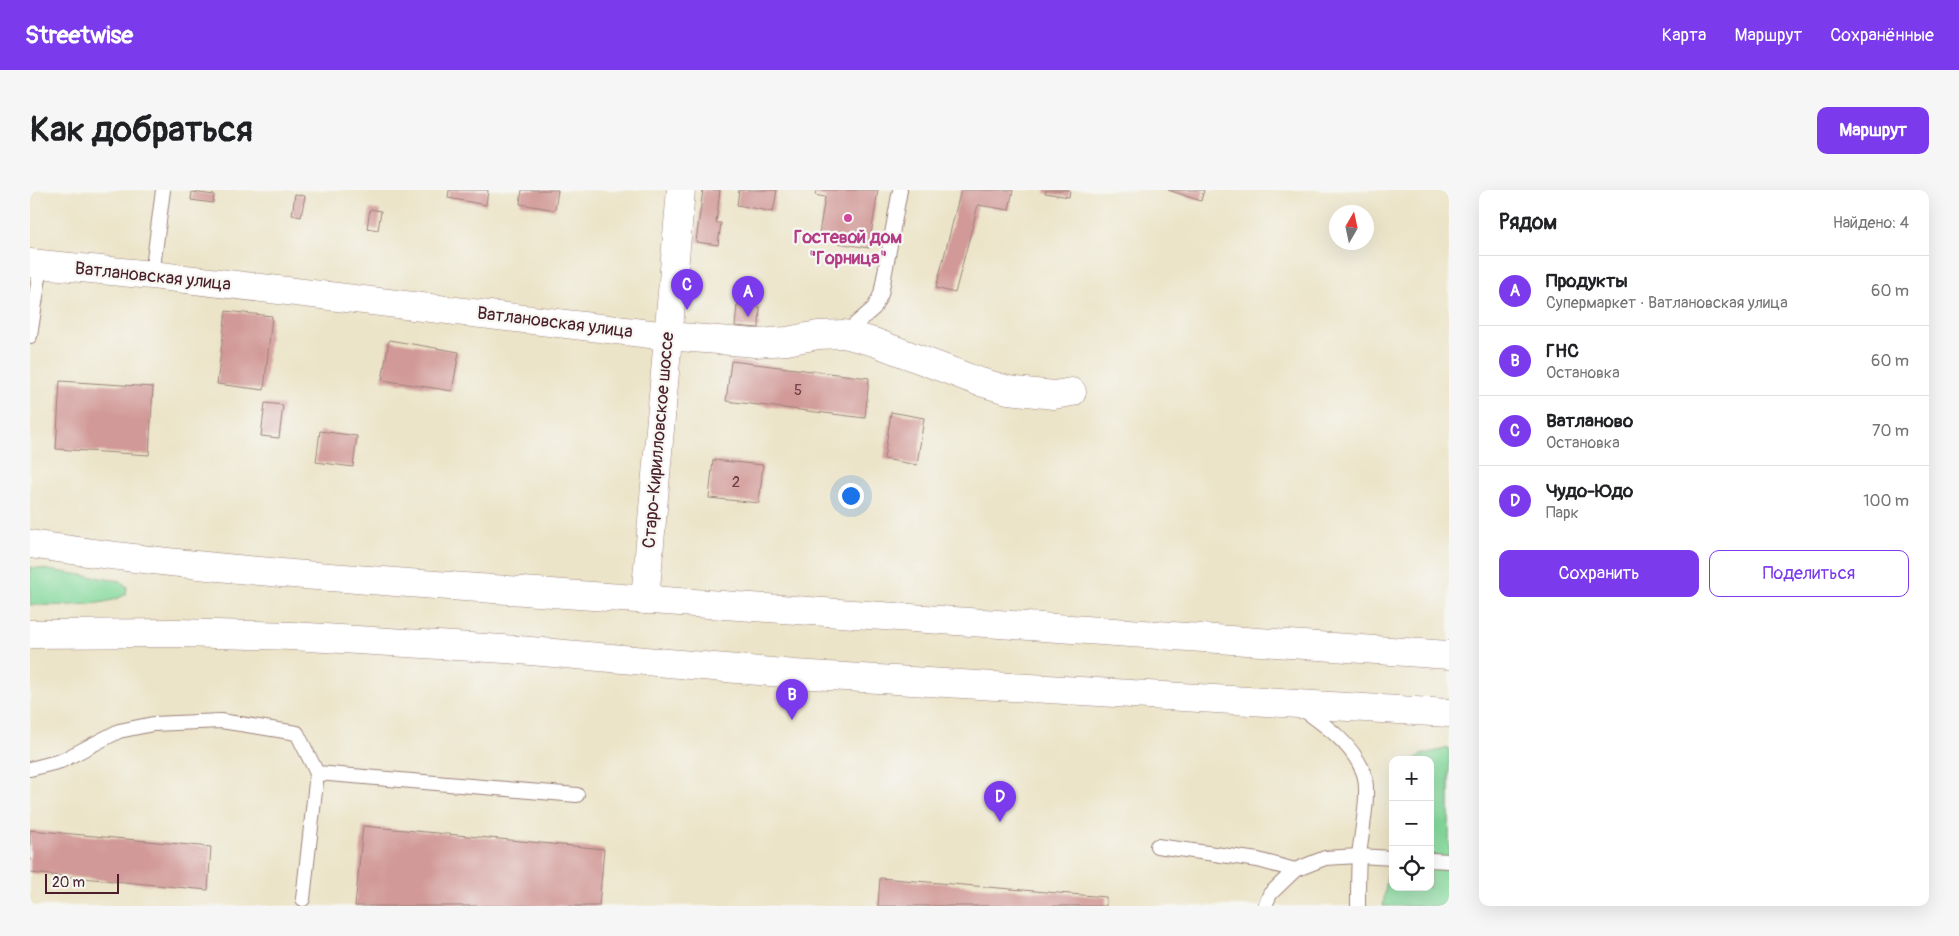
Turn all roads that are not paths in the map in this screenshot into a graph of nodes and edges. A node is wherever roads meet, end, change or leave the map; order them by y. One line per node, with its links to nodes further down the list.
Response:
1 (163, 190): 5 (lane)
2 (681, 190): 8 (main road, Старо-Кирилловское шоссе)
3 (900, 190): 6 (lane)
4 (35, 263): 5 (main road, Ватлановская улица); 7 (lane)
5 (152, 275): 8 (main road, Ватлановская улица)
6 (844, 334): 8 (main road, Ватлановская улица); 9 (main road, Ватлановская улица)
7 (30, 336)
8 (667, 336): 11 (main road, Старо-Кирилловское шоссе)
9 (1072, 392)
10 (30, 544): 11 (main road)
11 (645, 600): 13 (main road)
12 (30, 634): 14 (main road)
13 (1449, 654)
14 (1297, 704): 15 (main road); 20 (lane)
15 (1449, 713)
16 (30, 769): 17 (lane)
17 (318, 773): 18 (lane); 25 (lane)
18 (577, 795)
19 (1157, 846): 24 (lane)
20 (1359, 856): 21 (lane); 24 (lane); 27 (lane)
21 (1389, 858)
22 (1434, 860): 23 (lane)
23 (1449, 861)
24 (1295, 870): 26 (lane)
25 (303, 899)
26 (1265, 906)
27 (1358, 906)

